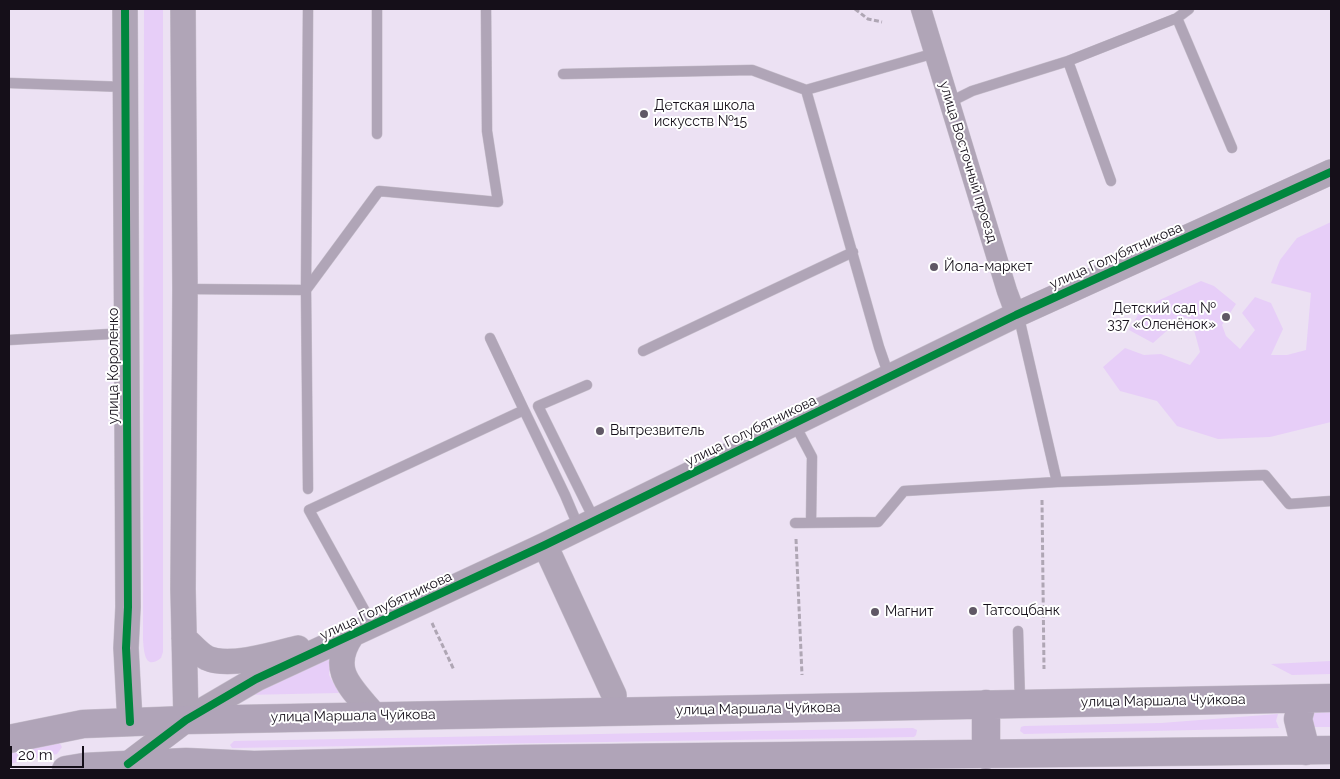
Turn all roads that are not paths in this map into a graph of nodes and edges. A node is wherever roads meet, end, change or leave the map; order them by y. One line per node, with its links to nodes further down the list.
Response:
1 (125, 9): 13 (street, улица Короленко)
2 (183, 9): 21 (street)
3 (308, 9): 22 (lane)
4 (377, 9): 16 (lane)
5 (486, 9): 22 (lane)
6 (921, 9): 9 (street, улица Восточный проезд)
7 (1189, 9): 8 (lane)
8 (1177, 18): 10 (lane); 17 (lane)
9 (935, 53): 14 (lane); 15 (street, улица Восточный проезд)
10 (1068, 61): 15 (lane); 19 (lane)
11 (563, 74): 14 (lane)
12 (9, 83): 13 (lane)
13 (125, 87): 24 (street, улица Короленко)
14 (806, 90): 20 (lane)
15 (950, 102): 23 (street, улица Восточный проезд)
16 (377, 134)
17 (1232, 148)
18 (1331, 172): 23 (street, улица Голубятникова)
19 (1110, 181)
20 (853, 252): 27 (lane); 28 (lane)
21 (185, 288): 22 (lane); 41 (street)
22 (306, 290): 33 (lane)
23 (1016, 315): 28 (street, улица Голубятникова); 32 (lane)
24 (126, 333): 26 (lane); 49 (street, улица Короленко)
25 (490, 338): 30 (lane)
26 (9, 340)
27 (643, 351)
28 (890, 377): 31 (street, улица Голубятникова)
29 (587, 385): 37 (lane)
30 (524, 410): 37 (lane); 39 (lane)
31 (794, 423): 36 (lane); 37 (street, улица Голубятникова)
32 (1057, 482): 34 (lane); 36 (lane)
33 (308, 489)
34 (1331, 502)
35 (795, 523): 36 (lane)
36 (811, 523)
37 (587, 525): 38 (street, улица Голубятникова)
38 (546, 545): 39 (street, улица Голубятникова); 46 (street)
39 (362, 631): 41 (street, улица Голубятникова); 47 (street); 48 (street, улица Голубятникова)
40 (1018, 631): 45 (lane)
41 (184, 638): 48 (street)
42 (1331, 698): 43 (main road, улица Маршала Чуйкова)
43 (1303, 699): 45 (main road, улица Маршала Чуйкова); 51 (main road)
44 (986, 704): 45 (main road, улица Маршала Чуйкова); 46 (main road, улица Маршала Чуйкова); 52 (main road)
45 (1020, 704)
46 (614, 711): 47 (main road, улица Маршала Чуйкова)
47 (375, 716): 48 (main road, улица Маршала Чуйкова)
48 (186, 720): 49 (main road, улица Маршала Чуйкова); 55 (main road); 56 (street, улица Голубятникова)
49 (130, 722): 50 (main road, улица Маршала Чуйкова); 56 (main road, улица Короленко)
50 (9, 739)
51 (1318, 751): 52 (main road)
52 (986, 763): 54 (main road)
53 (519, 764): 54 (main road); 55 (main road)
54 (641, 764)
55 (186, 766): 56 (main road)
56 (128, 767): 57 (main road)
57 (66, 770)

